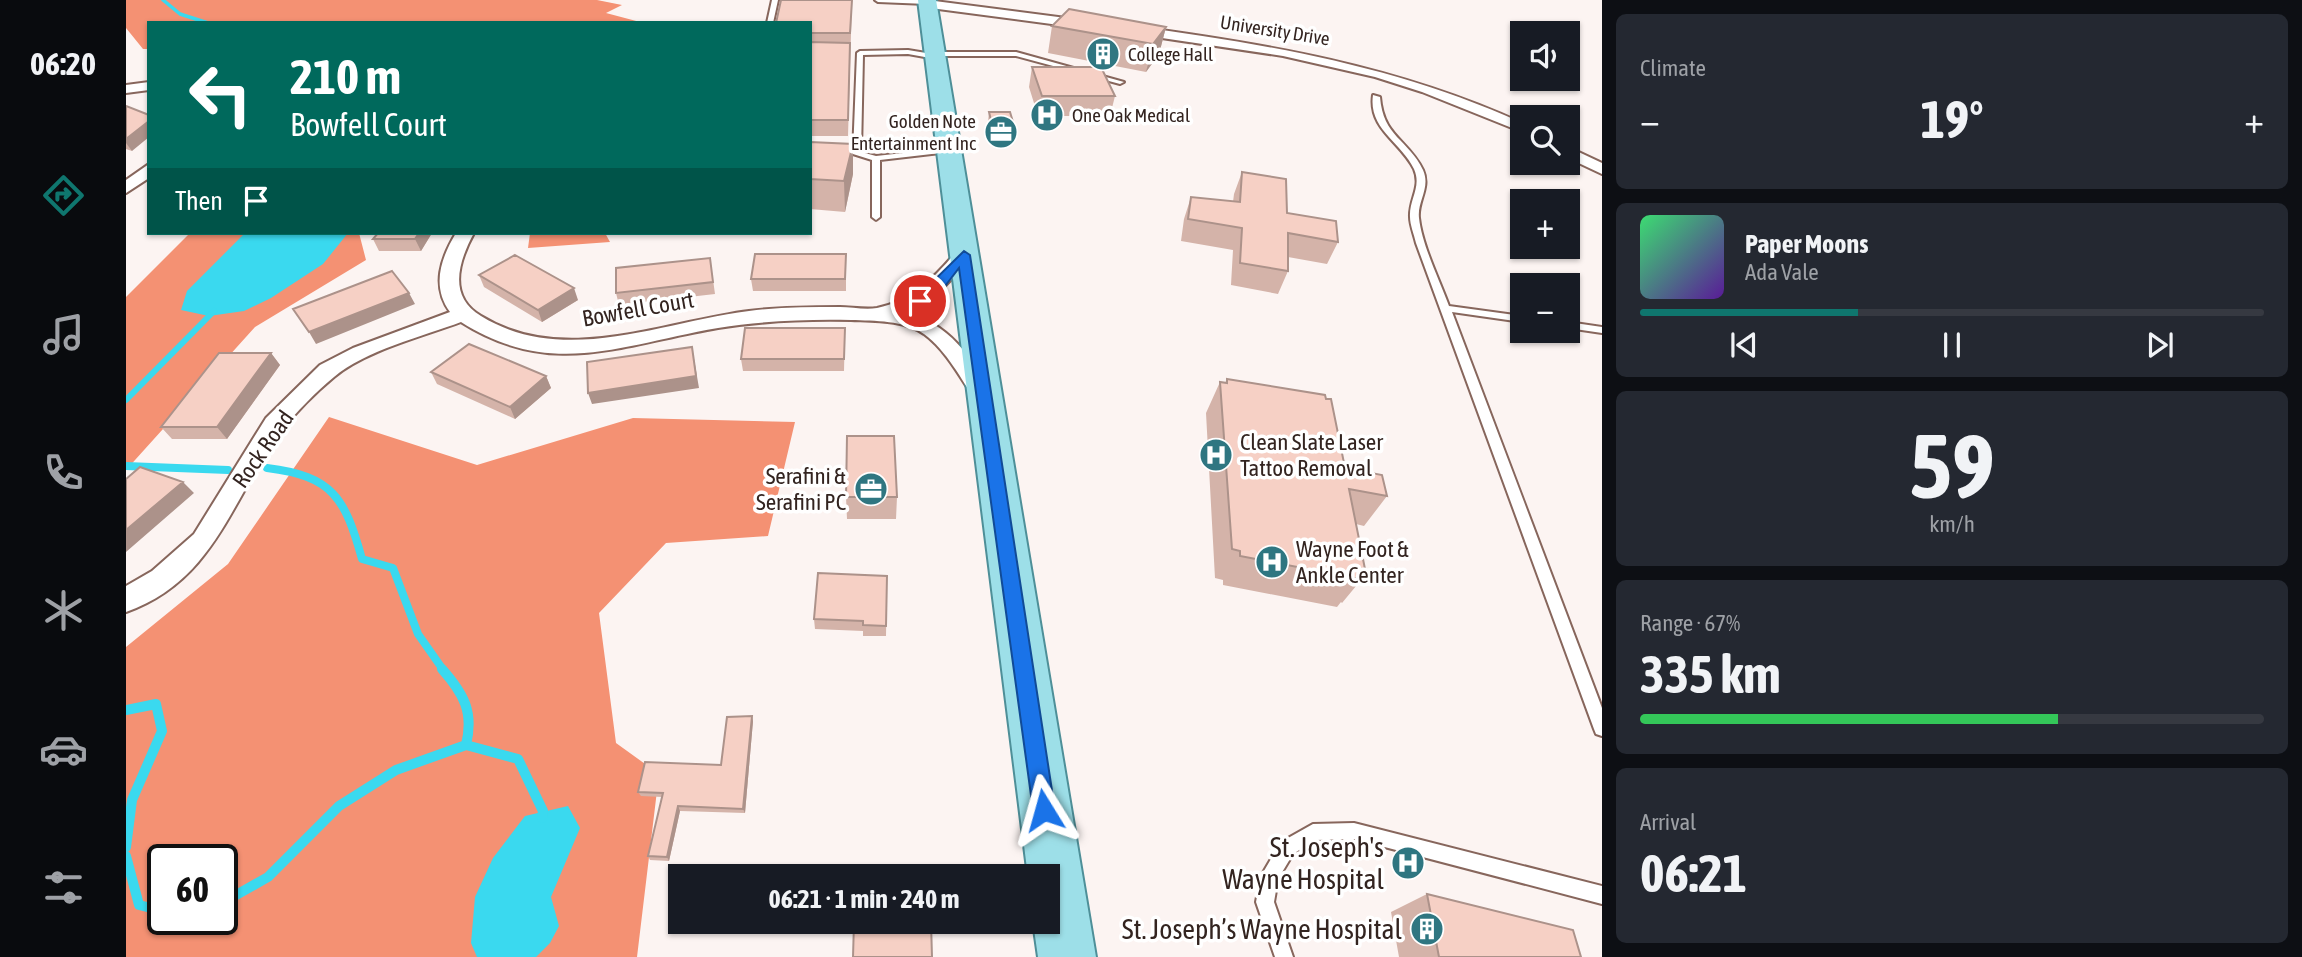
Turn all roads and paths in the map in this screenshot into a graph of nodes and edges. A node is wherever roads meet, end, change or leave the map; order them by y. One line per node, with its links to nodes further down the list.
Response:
1 (775, 0): 4 (lane)
2 (878, 0): 3 (lane)
3 (927, 2): 5 (street); 7 (main road)
4 (770, 21)
5 (1098, 26)
6 (1124, 29): 12 (street, University Drive)
7 (935, 56): 8 (lane); 13 (main road); 15 (lane)
8 (1119, 82)
9 (147, 86): 10 (street)
10 (126, 89)
11 (1376, 97): 24 (lane)
12 (1510, 123)
13 (949, 150): 16 (lane); 23 (main road)
14 (845, 154): 15 (lane)
15 (857, 154): 16 (lane)
16 (876, 158): 21 (lane)
17 (1580, 158): 18 (street)
18 (1602, 169)
19 (147, 171): 20 (street)
20 (126, 188)
21 (876, 217)
22 (464, 235): 25 (street, Bowfell Court)
23 (964, 255): 26 (street, Bowfell Court); 30 (main road)
24 (1445, 308): 27 (lane); 32 (lane)
25 (463, 314): 26 (street, Bowfell Court); 31 (street, Rock Road)
26 (878, 315): 30 (street, Bowfell Court)
27 (1510, 317)
28 (1580, 327): 29 (lane)
29 (1602, 330)
30 (984, 396): 34 (main road)
31 (126, 600)
32 (1602, 729)
33 (1602, 895): 35 (lane)
34 (1067, 957)
35 (1284, 957)

